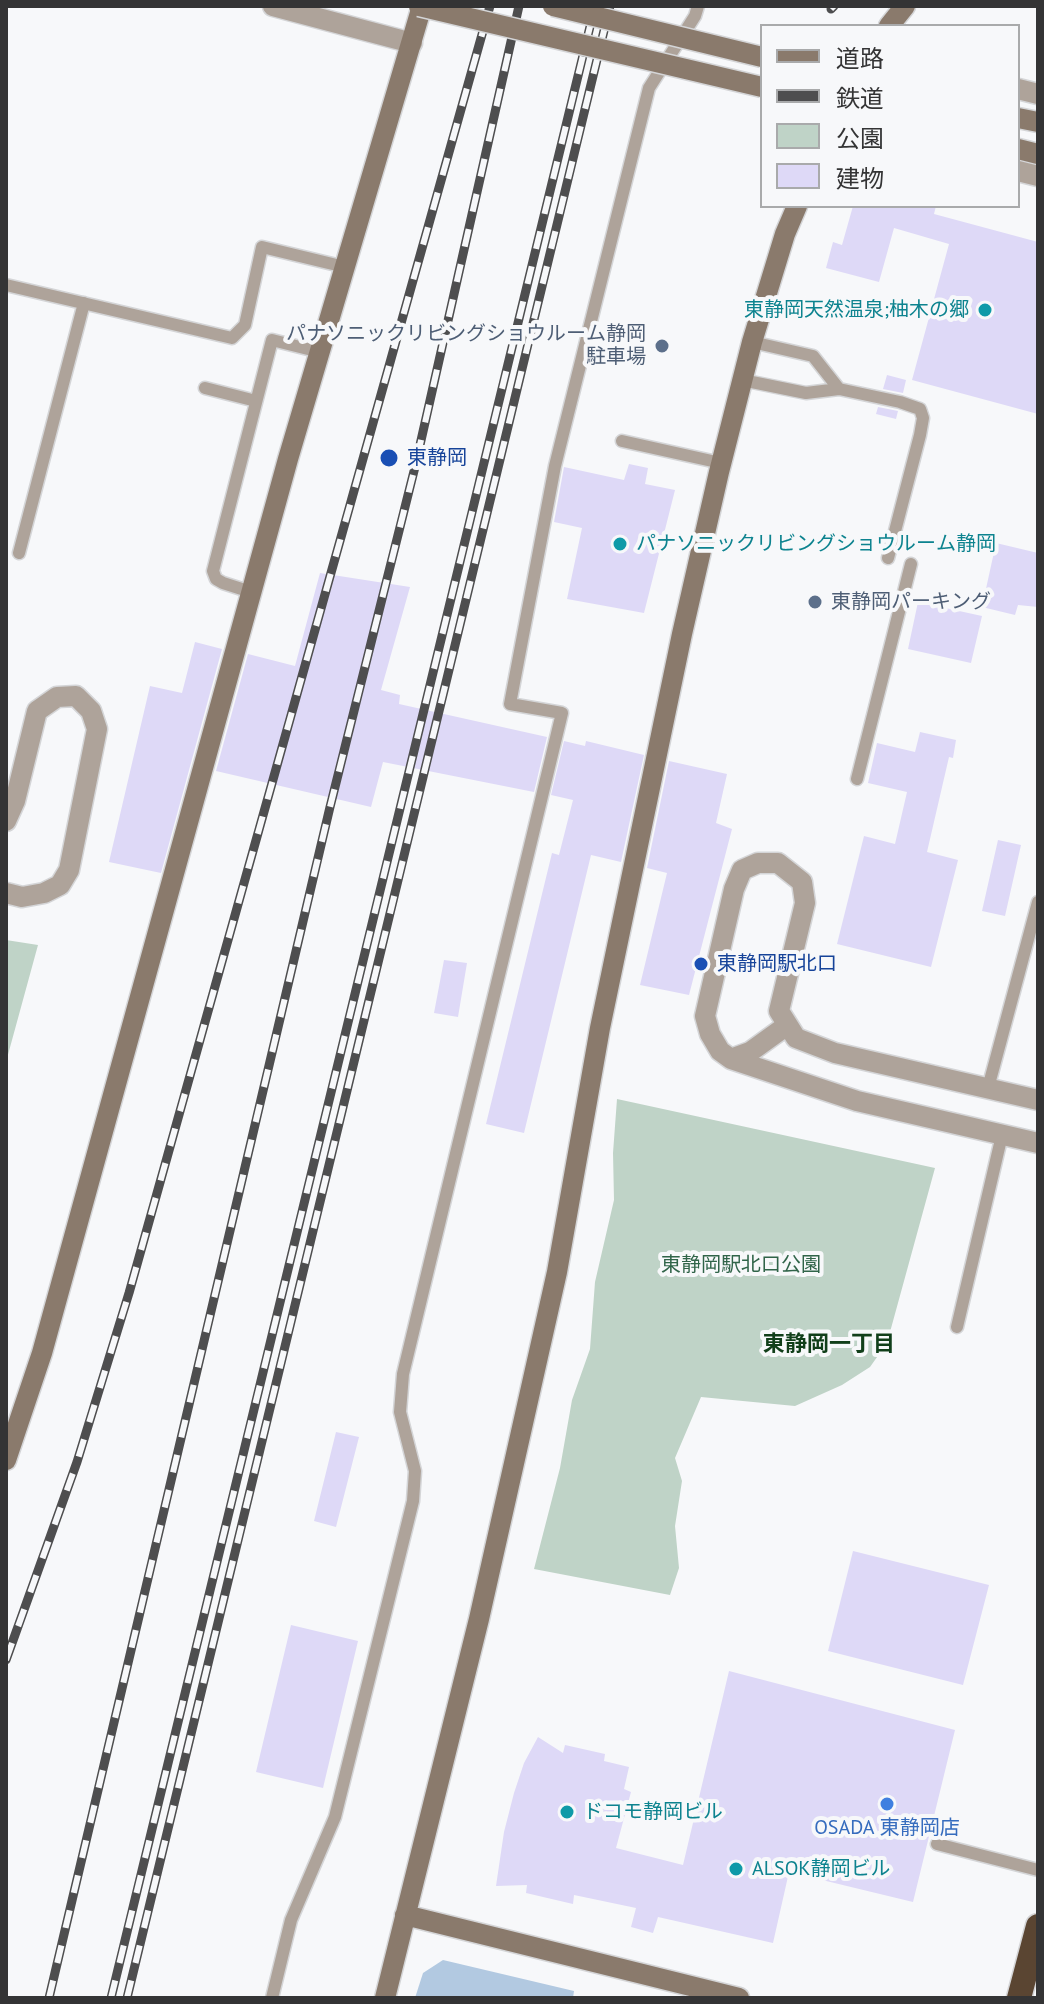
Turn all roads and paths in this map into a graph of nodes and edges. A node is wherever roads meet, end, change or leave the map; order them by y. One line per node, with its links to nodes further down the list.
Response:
1 (273, 6): 7 (street)
2 (421, 6): 7 (street); 9 (street, bridge)
3 (553, 6): 8 (street, bridge)
4 (698, 6): 42 (lane)
5 (905, 6): 6 (street)
6 (891, 24)
7 (412, 43): 11 (street)
8 (760, 57)
9 (760, 87)
10 (796, 208): 14 (street)
11 (345, 267): 13 (lane); 15 (street)
12 (6, 285): 13 (lane)
13 (84, 303): 22 (lane)
14 (752, 342): 16 (street); 18 (lane)
15 (320, 352): 19 (lane); 25 (street)
16 (742, 380): 18 (lane); 21 (street)
17 (205, 388): 19 (lane)
18 (839, 389): 23 (lane)
19 (256, 401): 25 (lane)
20 (622, 441): 21 (lane)
21 (721, 463): 40 (street)
22 (19, 553)
23 (888, 558)
24 (911, 564): 26 (lane)
25 (251, 592): 37 (street)
26 (857, 779)
27 (6, 821): 28 (street)
28 (6, 893)
29 (1038, 902): 32 (lane)
30 (786, 1026): 31 (street); 31 (street); 32 (street)
31 (731, 1059): 34 (street)
32 (988, 1088): 33 (street)
33 (1038, 1100)
34 (1002, 1135): 35 (street); 36 (lane)
35 (1038, 1143)
36 (957, 1327)
37 (6, 1460)
38 (937, 1844): 39 (lane)
39 (1038, 1870)
40 (405, 1915): 43 (street); 44 (street)
41 (1038, 1926): 45 (highway)
42 (272, 1998)
43 (385, 1998)
44 (739, 1998)
45 (1019, 1998)

